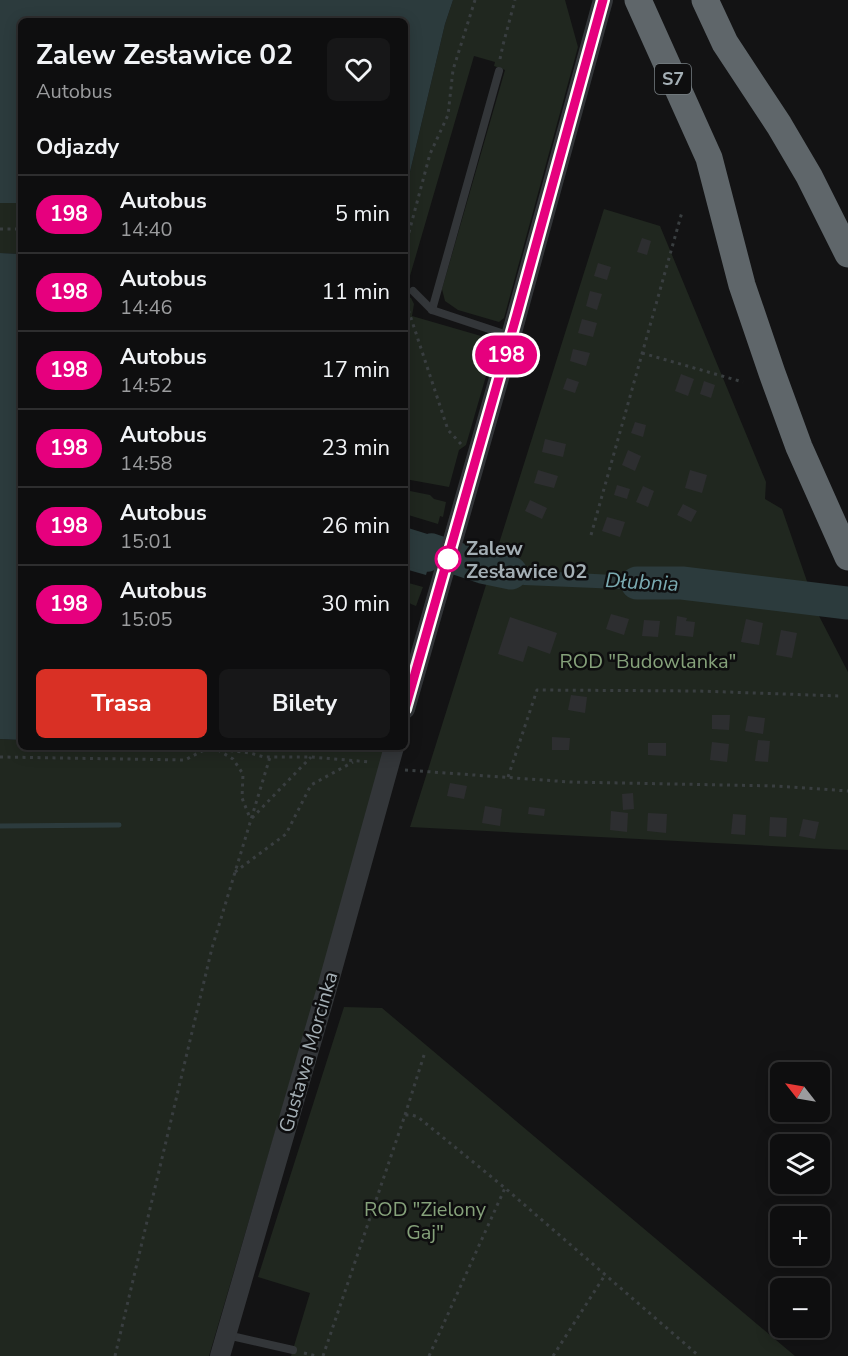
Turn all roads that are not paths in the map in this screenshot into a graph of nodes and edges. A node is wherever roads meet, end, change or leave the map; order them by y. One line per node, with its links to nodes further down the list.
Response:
1 (603, 0): 8 (street)
2 (638, 0): 9 (highway, S7)
3 (705, 0): 5 (highway)
4 (499, 71): 7 (lane)
5 (848, 254)
6 (413, 291): 7 (lane)
7 (432, 310): 8 (lane)
8 (511, 336): 10 (street)
9 (848, 557)
10 (408, 698)
11 (391, 760): 12 (street, Gustawa Morcinka)
12 (226, 1334): 13 (lane); 14 (street, Gustawa Morcinka)
13 (293, 1350)
14 (220, 1356)

